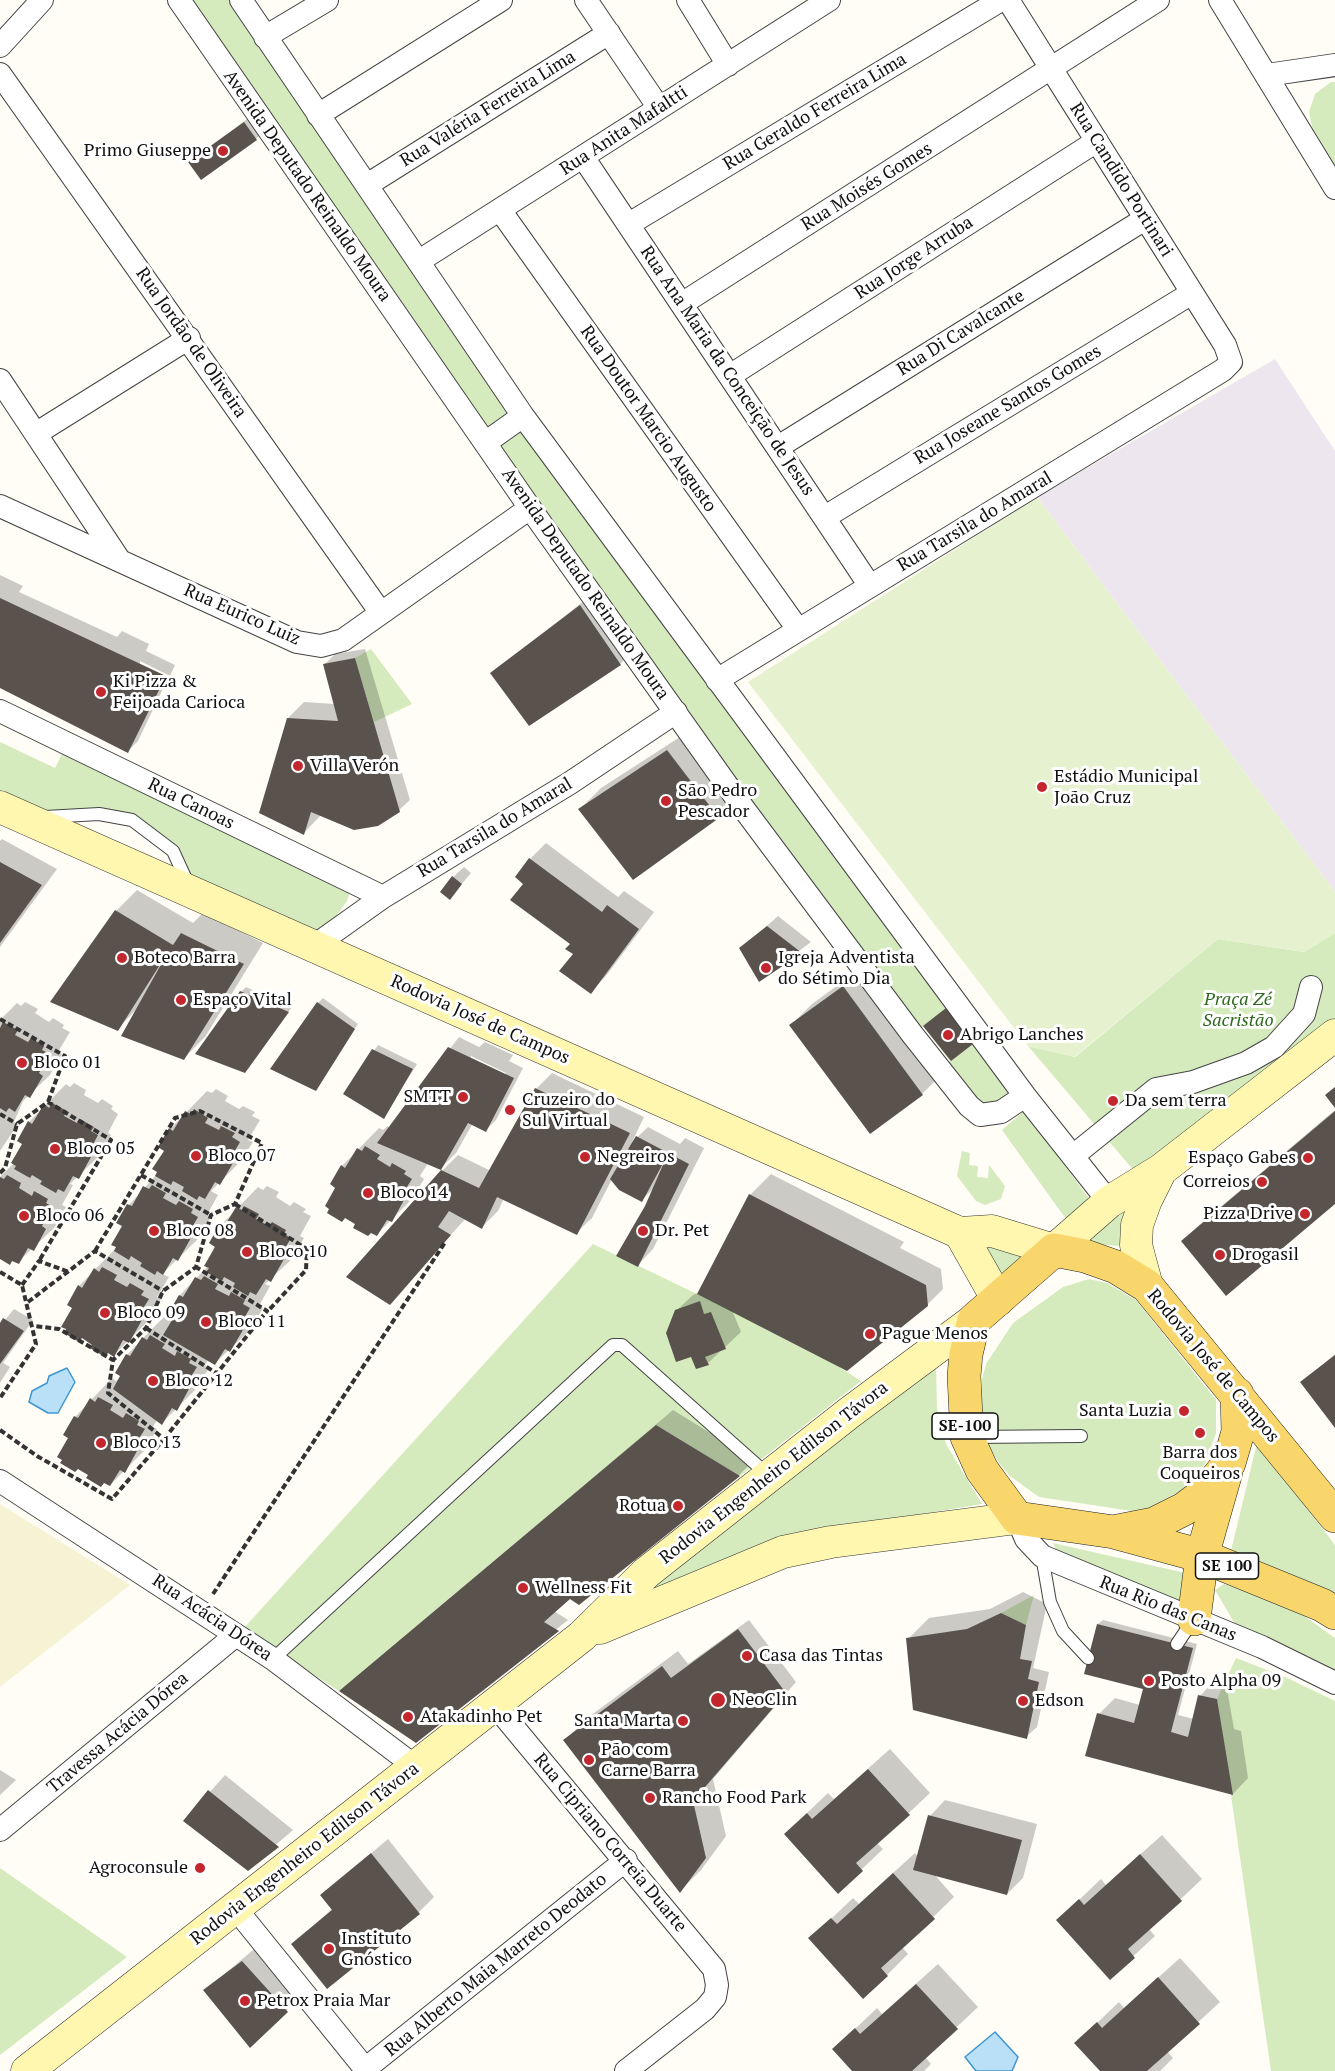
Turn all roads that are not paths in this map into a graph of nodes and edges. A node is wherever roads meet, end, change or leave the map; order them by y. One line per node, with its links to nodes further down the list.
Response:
1 (42, 0): 16 (street)
2 (179, 0): 40 (street, Avenida Deputado Reinaldo Moura)
3 (241, 0): 15 (street)
4 (327, 0): 15 (street)
5 (501, 0): 23 (street)
6 (586, 0): 14 (street)
7 (688, 0): 17 (street)
8 (829, 0): 13 (street, Rua Anita Mafaltti)
9 (1001, 0): 30 (street, Rua Geraldo Ferreira Lima)
10 (1008, 0): 19 (street, Rua Candido Portinari)
11 (1158, 0): 19 (street, Rua Moisés Gomes)
12 (1220, 0): 21 (street)
13 (800, 8): 17 (street, Rua Anita Mafaltti)
14 (609, 33): 22 (street); 26 (street, Rua Valéria Ferreira Lima)
15 (265, 37): 23 (street)
16 (0, 46)
17 (728, 65): 22 (street, Rua Anita Mafaltti)
18 (1335, 65): 21 (street)
19 (1052, 69): 24 (street, Rua Candido Portinari); 33 (street, Rua Moisés Gomes)
20 (0, 74): 34 (street, Rua Jordão de Oliveira)
21 (1267, 75): 27 (street)
22 (659, 108): 25 (street, Rua Anita Mafaltti)
23 (318, 116): 26 (street)
24 (1097, 141): 29 (street, Rua Candido Portinari); 36 (street, Rua Jorge Arruba)
25 (583, 157): 28 (street, Rua Anita Mafaltti); 30 (street, Rua Ana Maria da Conceição de Jesus)
26 (367, 185): 31 (street)
27 (1335, 188)
28 (500, 210): 31 (street, Rua Anita Mafaltti); 48 (street, Rua Doutor Marcio Augusto)
29 (1145, 219): 32 (street, Rua Candido Portinari); 41 (street, Rua Di Cavalcante)
30 (629, 224): 33 (street, Rua Ana Maria da Conceição de Jesus)
31 (419, 261): 38 (street)
32 (1192, 293): 35 (street, Rua Candido Portinari); 44 (street, Rua Joseane Santos Gomes)
33 (682, 303): 36 (street, Rua Ana Maria da Conceição de Jesus)
34 (189, 338): 39 (street); 47 (street, Rua Jordão de Oliveira)
35 (1231, 362): 46 (street, Rua Tarsila do Amaral)
36 (731, 375): 41 (street, Rua Ana Maria da Conceição de Jesus)
37 (0, 380): 39 (street)
38 (523, 416): 40 (street); 49 (street)
39 (37, 433): 45 (street)
40 (485, 443): 43 (street, Avenida Deputado Reinaldo Moura)
41 (778, 447): 44 (street, Rua Ana Maria da Conceição de Jesus)
42 (0, 506): 45 (street, Rua Eurico Luiz)
43 (530, 508): 47 (street, Rua Eurico Luiz); 51 (street, Avenida Deputado Reinaldo Moura)
44 (825, 517): 46 (street, Rua Ana Maria da Conceição de Jesus)
45 (120, 561): 47 (street, Rua Eurico Luiz)
46 (870, 586): 48 (street, Rua Tarsila do Amaral)
47 (381, 613)
48 (797, 628): 49 (street, Rua Tarsila do Amaral)
49 (717, 680): 57 (street)
50 (0, 711): 53 (street, Rua Canoas)
51 (676, 712): 53 (street, Rua Tarsila do Amaral); 57 (street, Avenida Deputado Reinaldo Moura)
52 (13, 813): 54 (main road, Rodovia José de Campos)
53 (383, 897): 54 (street, Rua Tarsila do Amaral)
54 (314, 946): 61 (main road, Rodovia José de Campos)
55 (1311, 987): 58 (street)
56 (1335, 1035): 59 (main road)
57 (1025, 1096): 58 (street)
58 (1073, 1156): 60 (street)
59 (1161, 1170): 60 (main road); 63 (main road)
60 (1109, 1202): 62 (main road)
61 (960, 1233): 62 (main road, Rodovia José de Campos); 64 (main road)
62 (1054, 1250): 63 (main road, Rodovia José de Campos); 64 (main road)
63 (1147, 1286): 65 (main road, Rodovia José de Campos)
64 (986, 1310): 67 (main road, SE-100); 69 (main road, Rodovia Engenheiro Edilson Távora)
65 (1237, 1394): 68 (main road); 71 (main road, Rodovia José de Campos)
66 (1081, 1436): 67 (lane)
67 (967, 1437): 72 (main road, SE-100)
68 (1229, 1463): 73 (main road); 75 (main road)
69 (769, 1476): 79 (main road, Rodovia Engenheiro Edilson Távora); 81 (lane)
70 (0, 1481): 78 (street, Rua Acácia Dórea)
71 (1335, 1516)
72 (1017, 1518): 73 (main road); 74 (street, Rua Rio das Canas); 79 (main road, Rodovia Engenheiro Edilson Távora)
73 (1114, 1532): 75 (main road, SE 100)
74 (1042, 1556): 77 (street, Rua Rio das Canas); 80 (lane)
75 (1203, 1556): 76 (main road, SE 100); 77 (main road)
76 (1335, 1613)
77 (1186, 1631): 82 (street, Rua Rio das Canas)
78 (236, 1635): 81 (street, Rua Acácia Dórea); 85 (street, Travessa Acácia Dórea)
79 (582, 1636): 83 (main road, Rodovia Engenheiro Edilson Távora)
80 (1088, 1658)
81 (273, 1659): 84 (street, Rua Acácia Dórea)
82 (1335, 1683)
83 (495, 1705): 84 (main road, Rodovia Engenheiro Edilson Távora); 86 (street, Rua Cipriano Correia Duarte)
84 (416, 1767): 87 (main road, Rodovia Engenheiro Edilson Távora)
85 (0, 1830)
86 (626, 1860): 88 (street, Rua Alberto Maia Marreto Deodato); 90 (street, Rua Cipriano Correia Duarte)
87 (236, 1909): 88 (street); 89 (main road, Rodovia Engenheiro Edilson Távora)
88 (366, 2070)
89 (27, 2071)
90 (626, 2071)

